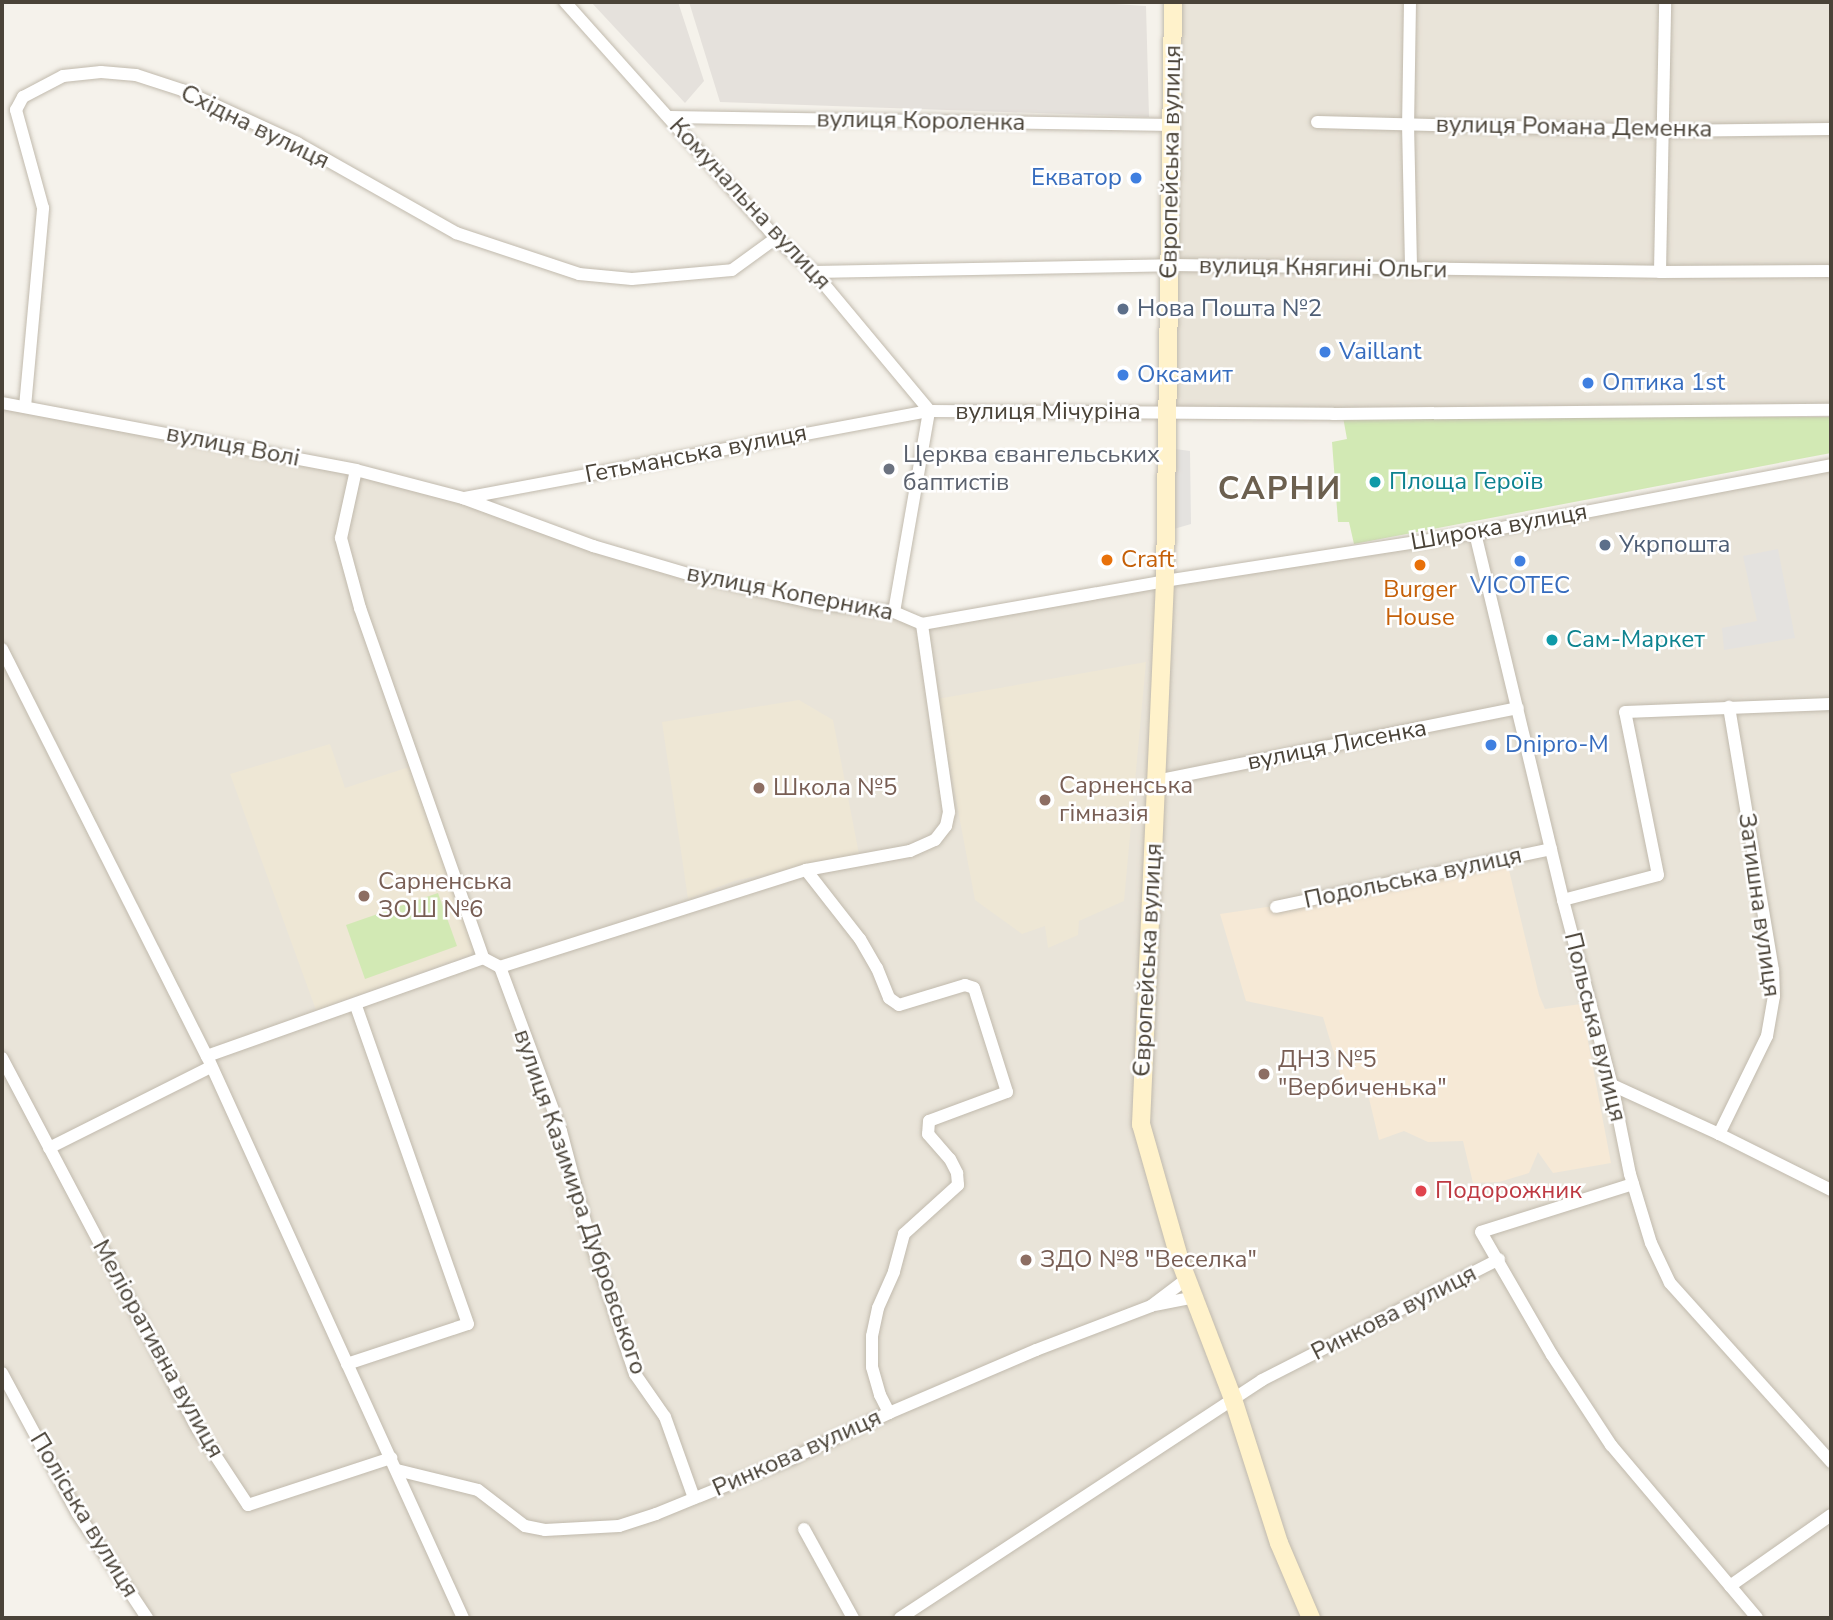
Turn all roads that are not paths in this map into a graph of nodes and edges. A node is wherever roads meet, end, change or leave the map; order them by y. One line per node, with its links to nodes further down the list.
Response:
1 (565, 2): 5 (street, Комунальна вулиця)
2 (1173, 2): 8 (main road, Європейська вулиця)
3 (1410, 2): 7 (street)
4 (1665, 2): 10 (street)
5 (670, 117): 8 (street, вулиця Короленка); 11 (street, Комунальна вулиця)
6 (1317, 122): 7 (street, вулиця Романа Деменка)
7 (1408, 123): 10 (street, вулиця Романа Деменка); 13 (street)
8 (1172, 125): 12 (main road, Європейська вулиця)
9 (1831, 129): 10 (street, вулиця Романа Деменка)
10 (1663, 131): 16 (street)
11 (776, 238): 15 (street, Комунальна вулиця); 18 (street, Східна вулиця)
12 (1171, 265): 13 (street, вулиця Княгині Ольги); 15 (street, вулиця Княгині Ольги); 21 (main road, Європейська вулиця)
13 (1411, 270): 16 (street, вулиця Княгині Ольги)
14 (1831, 271): 16 (street, вулиця Княгині Ольги)
15 (814, 272): 20 (street, Комунальна вулиця)
16 (1660, 272)
17 (2, 403): 18 (street, вулиця Волі)
18 (25, 407): 23 (street, вулиця Волі)
19 (1831, 410): 21 (street)
20 (929, 411): 21 (street, вулиця Мічуріна); 24 (street, Гетьманська вулиця); 27 (street)
21 (1167, 412): 26 (main road, Європейська вулиця)
22 (1831, 465): 25 (street, Широка вулиця)
23 (356, 470): 24 (street, вулиця Волі); 38 (street)
24 (463, 498): 27 (street, вулиця Коперника)
25 (1475, 533): 26 (street, Широка вулиця); 32 (street, Польська вулиця)
26 (1165, 581): 28 (street, вулиця Коперника); 33 (main road, Європейська вулиця)
27 (894, 611): 28 (street, вулиця Коперника)
28 (922, 624): 35 (street)
29 (2, 649): 42 (street)
30 (1831, 704): 31 (street)
31 (1729, 707): 36 (street); 44 (street, Затишна вулиця)
32 (1518, 708): 33 (street, вулиця Лисенка); 34 (street, Польська вулиця)
33 (1156, 781): 49 (main road, Європейська вулиця)
34 (1551, 849): 36 (street, Польська вулиця); 37 (street, Подольська вулиця)
35 (806, 870): 39 (street); 55 (street)
36 (1563, 900): 43 (street, Польська вулиця)
37 (1276, 907)
38 (483, 958): 39 (street); 40 (street)
39 (500, 967): 58 (street, вулиця Казимира Дубровського)
40 (355, 1004): 42 (street); 52 (street)
41 (2, 1058): 45 (street, Меліоративна вулиця)
42 (209, 1061): 45 (street); 52 (street)
43 (1612, 1085): 44 (street); 46 (street, Польська вулиця)
44 (1720, 1134): 47 (street)
45 (49, 1148): 57 (street, Меліоративна вулиця)
46 (1633, 1184): 48 (street, Ринкова вулиця); 56 (street, Польська вулиця)
47 (1831, 1190)
48 (1499, 1259): 54 (street, Ринкова вулиця); 61 (street)
49 (1188, 1278): 50 (main road, Європейська вулиця); 51 (street, Ринкова вулиця)
50 (1195, 1297): 51 (street); 54 (main road, Європейська вулиця)
51 (1151, 1306): 55 (street, Ринкова вулиця)
52 (347, 1364): 57 (street)
53 (2, 1373): 62 (street, Поліська вулиця)
54 (1233, 1399): 65 (street, Ринкова вулиця); 66 (main road, Європейська вулиця)
55 (889, 1413): 58 (street, Ринкова вулиця)
56 (1831, 1462)
57 (394, 1464): 58 (street, Ринкова вулиця); 63 (street)
58 (694, 1498)
59 (1831, 1516): 61 (street)
60 (804, 1529): 64 (street)
61 (1730, 1586): 67 (street)
62 (147, 1618)
63 (463, 1618)
64 (853, 1618)
65 (900, 1618)
66 (1311, 1618)
67 (1757, 1618)

